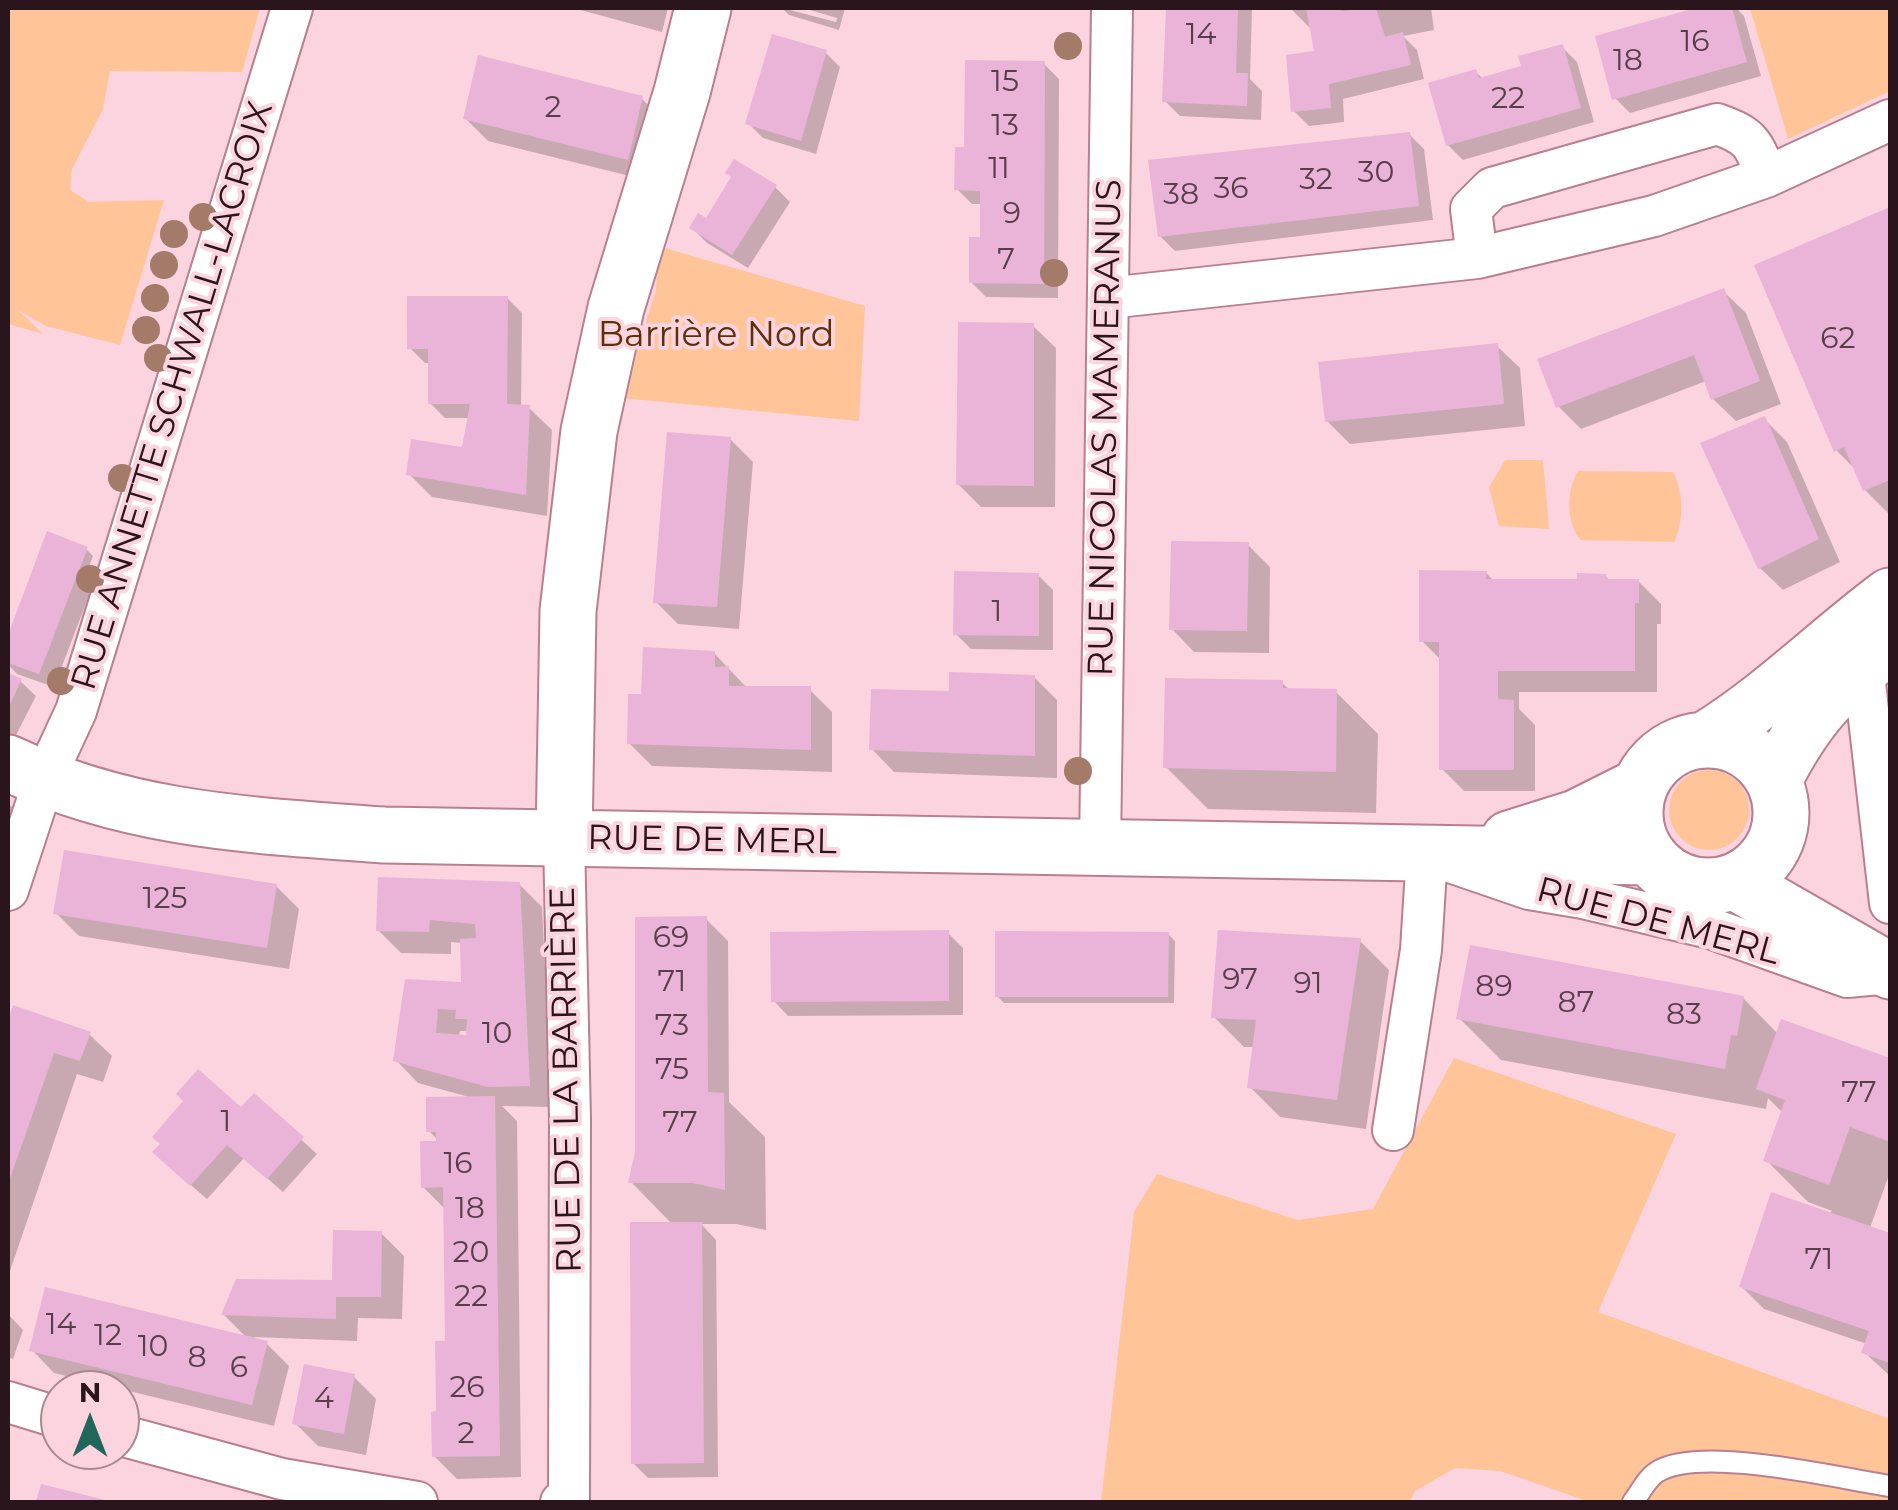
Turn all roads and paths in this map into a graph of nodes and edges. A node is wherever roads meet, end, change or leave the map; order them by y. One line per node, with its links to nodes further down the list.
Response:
1 (292, 8): 11 (street, RUE ANNETTE SCHWALL-LACROIX)
2 (703, 8): 15 (main road, RUE DE LA BARRIÈRE)
3 (1112, 8): 7 (street, RUE NICOLAS MAMERANUS)
4 (1890, 120): 5 (street)
5 (1766, 177): 6 (street); 6 (street)
6 (1477, 258): 7 (street)
7 (1108, 298): 16 (street, RUE NICOLAS MAMERANUS)
8 (1890, 596): 10 (main road, RUE DE MERL)
9 (1876, 656): 12 (main road); 21 (street)
10 (1705, 740): 12 (main road); 13 (main road, RUE DE MERL)
11 (26, 772): 15 (main road, RUE DE MERL); 20 (street, RUE ANNETTE SCHWALL-LACROIX)
12 (1774, 780): 14 (main road, RUE DE MERL)
13 (1640, 786): 17 (main road, RUE DE MERL); 18 (main road, RUE DE MERL)
14 (1779, 834): 19 (main road, RUE DE MERL); 22 (main road, RUE DE MERL)
15 (564, 838): 16 (main road, RUE DE MERL); 29 (street, RUE DE LA BARRIÈRE)
16 (1100, 848): 17 (main road, RUE DE MERL)
17 (1427, 854): 18 (main road, RUE DE MERL); 23 (street, RUE DE MERL); 24 (street)
18 (1650, 857): 19 (main road, RUE DE MERL)
19 (1735, 882): 22 (main road, RUE DE MERL)
20 (8, 890)
21 (1890, 903)
22 (1844, 944): 23 (main road, RUE DE MERL)
23 (1890, 972)
24 (1393, 1130)
25 (8, 1402): 26 (street)
26 (40, 1412)
27 (140, 1441): 30 (street)
28 (1890, 1486): 31 (lane)
29 (575, 1501)
30 (417, 1502)
31 (1633, 1502)

